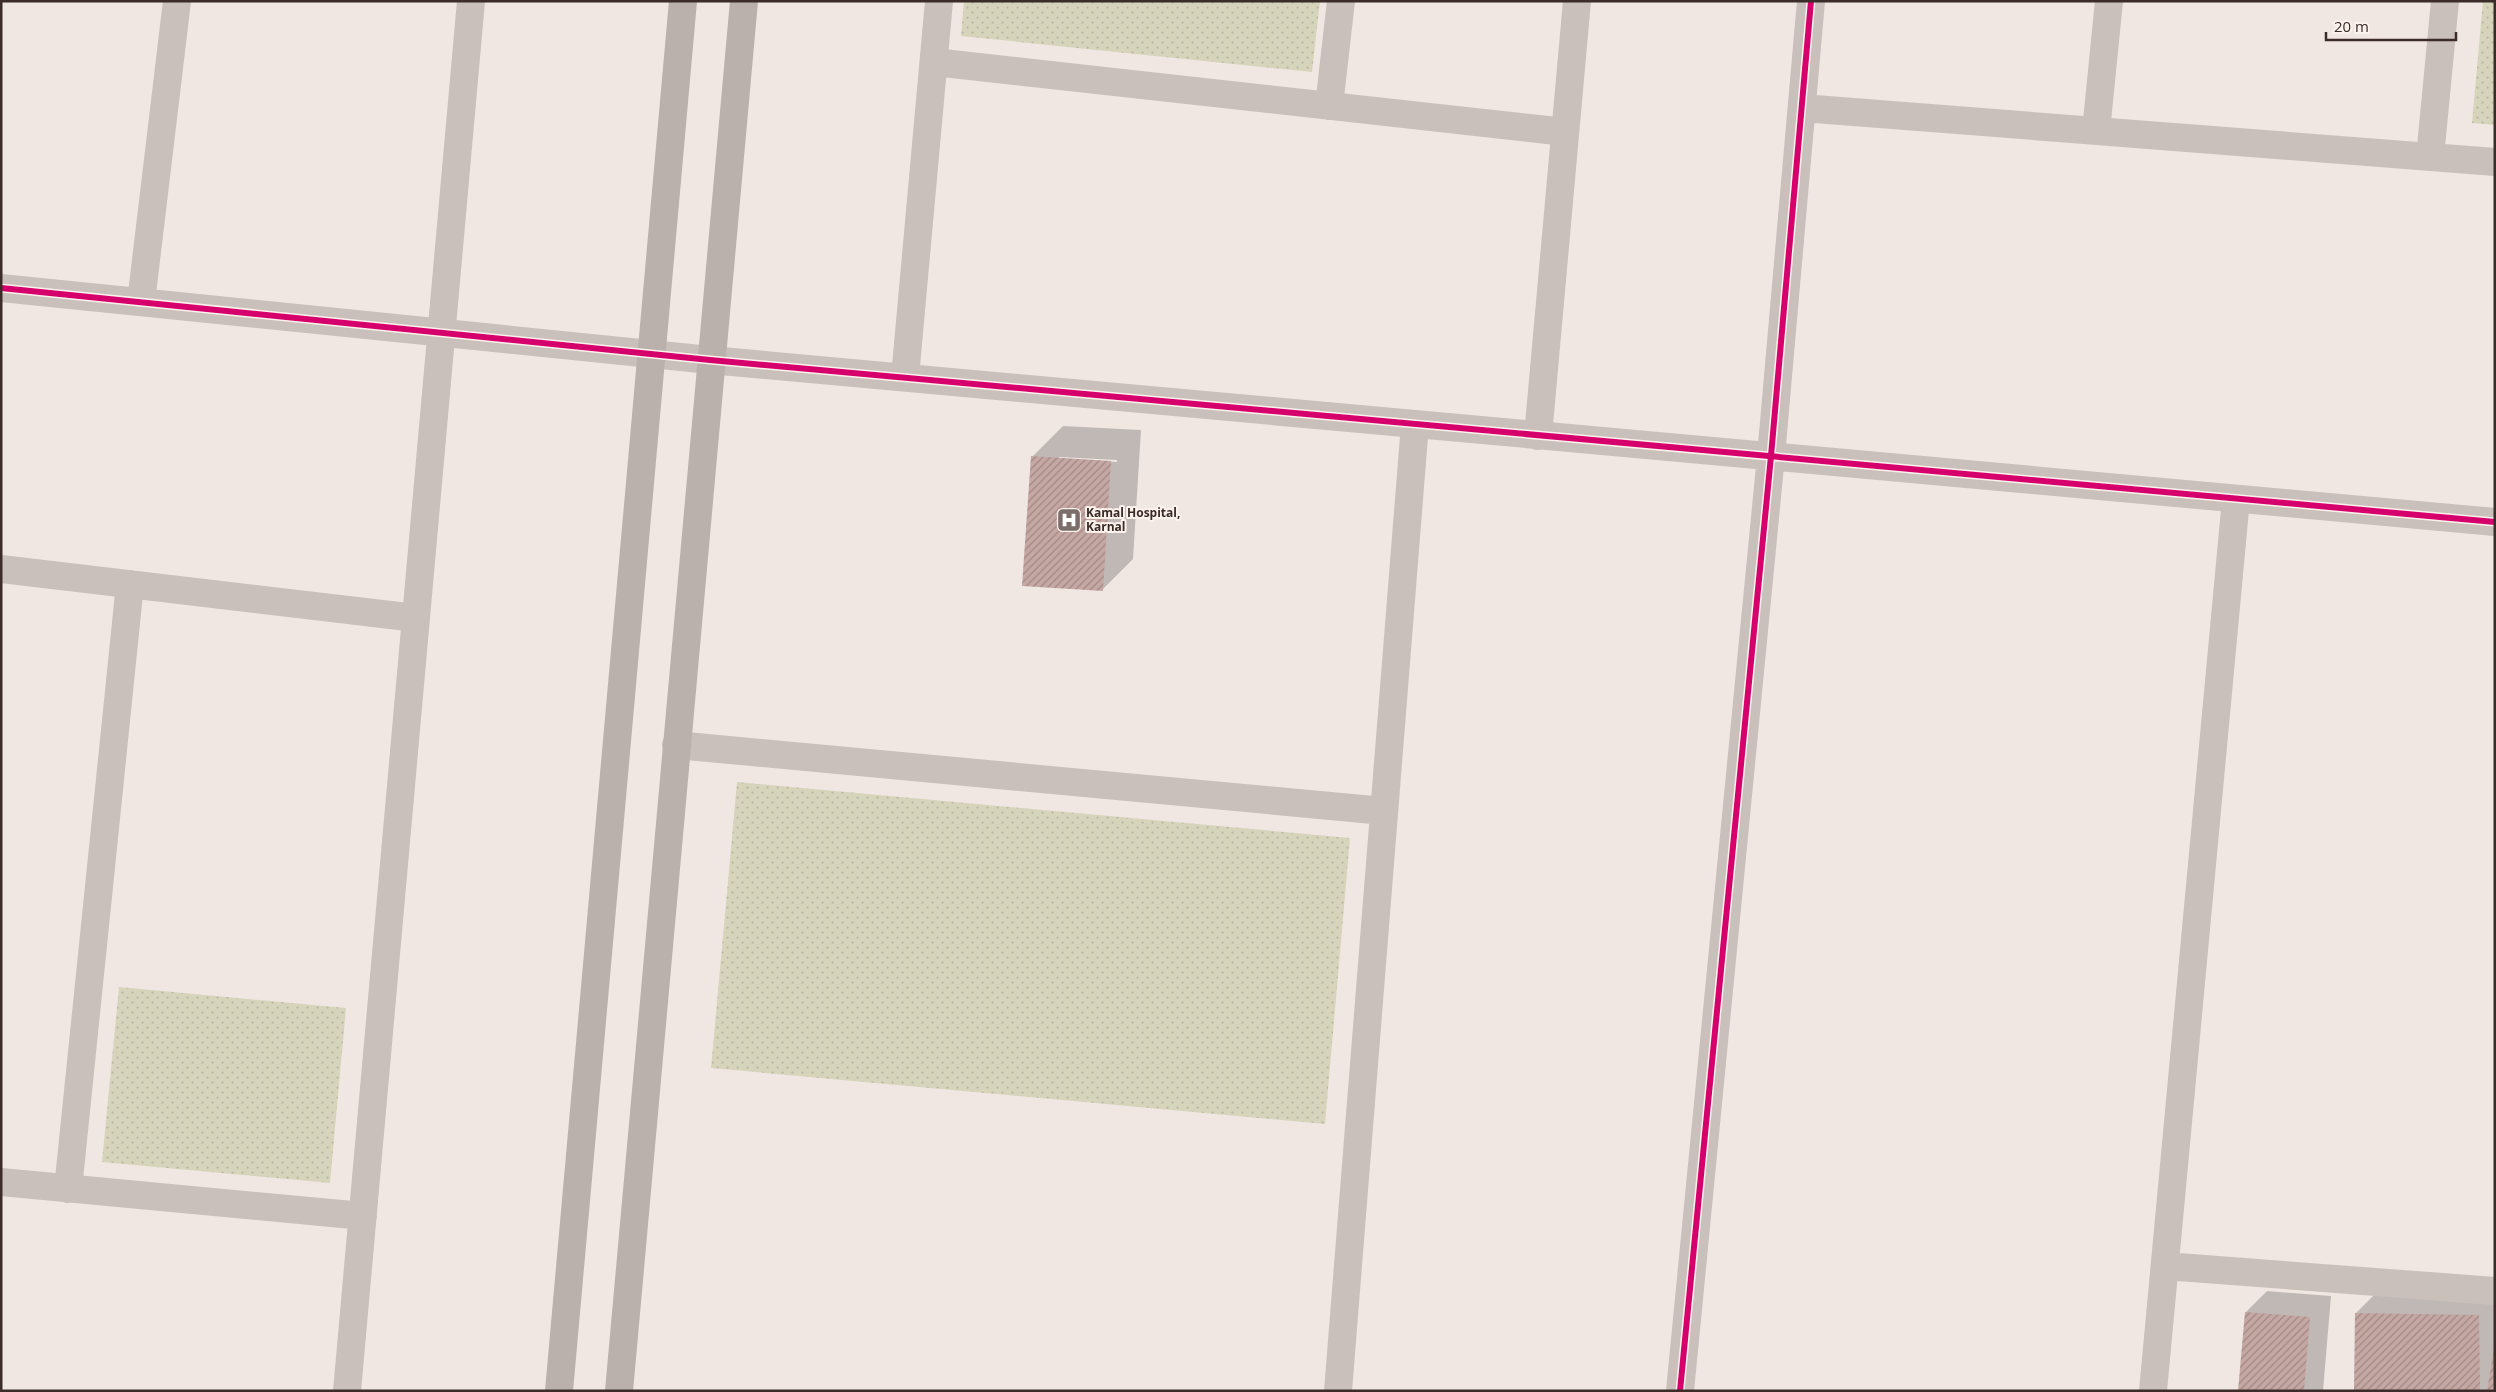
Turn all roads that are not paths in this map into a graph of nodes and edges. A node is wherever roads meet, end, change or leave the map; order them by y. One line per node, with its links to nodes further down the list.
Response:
1 (176, 1): 19 (street)
2 (471, 1): 20 (street)
3 (683, 1): 21 (street)
4 (744, 1): 22 (street)
5 (939, 1): 11 (street)
6 (1341, 1): 12 (street)
7 (1577, 1): 15 (street)
8 (1812, 1): 13 (street)
9 (2109, 1): 14 (street)
10 (2445, 1): 16 (street)
11 (934, 62): 12 (street); 23 (street)
12 (1329, 106): 15 (street)
13 (1802, 108): 14 (street); 26 (street)
14 (2096, 131): 16 (street)
15 (1565, 132): 25 (street)
16 (2430, 157): 17 (street)
17 (2495, 162)
18 (1, 288): 19 (street)
19 (141, 302): 20 (street)
20 (442, 332): 21 (street); 31 (street)
21 (652, 353): 22 (street); 40 (street)
22 (710, 360): 23 (street); 32 (street)
23 (905, 378): 24 (street)
24 (1415, 424): 25 (street); 33 (street)
25 (1538, 436): 26 (street)
26 (1771, 456): 27 (street); 43 (street)
27 (2236, 499): 28 (street); 37 (street)
28 (2495, 522)
29 (1, 569): 30 (street)
30 (130, 584): 31 (street); 35 (street)
31 (416, 618): 36 (street)
32 (676, 745): 33 (street); 41 (street)
33 (1384, 811): 42 (street)
34 (1, 1182): 35 (street)
35 (68, 1189): 36 (street)
36 (363, 1216): 39 (street)
37 (2165, 1266): 38 (street); 44 (street)
38 (2495, 1291)
39 (347, 1391)
40 (559, 1391)
41 (619, 1391)
42 (1338, 1391)
43 (1680, 1391)
44 (2153, 1391)

